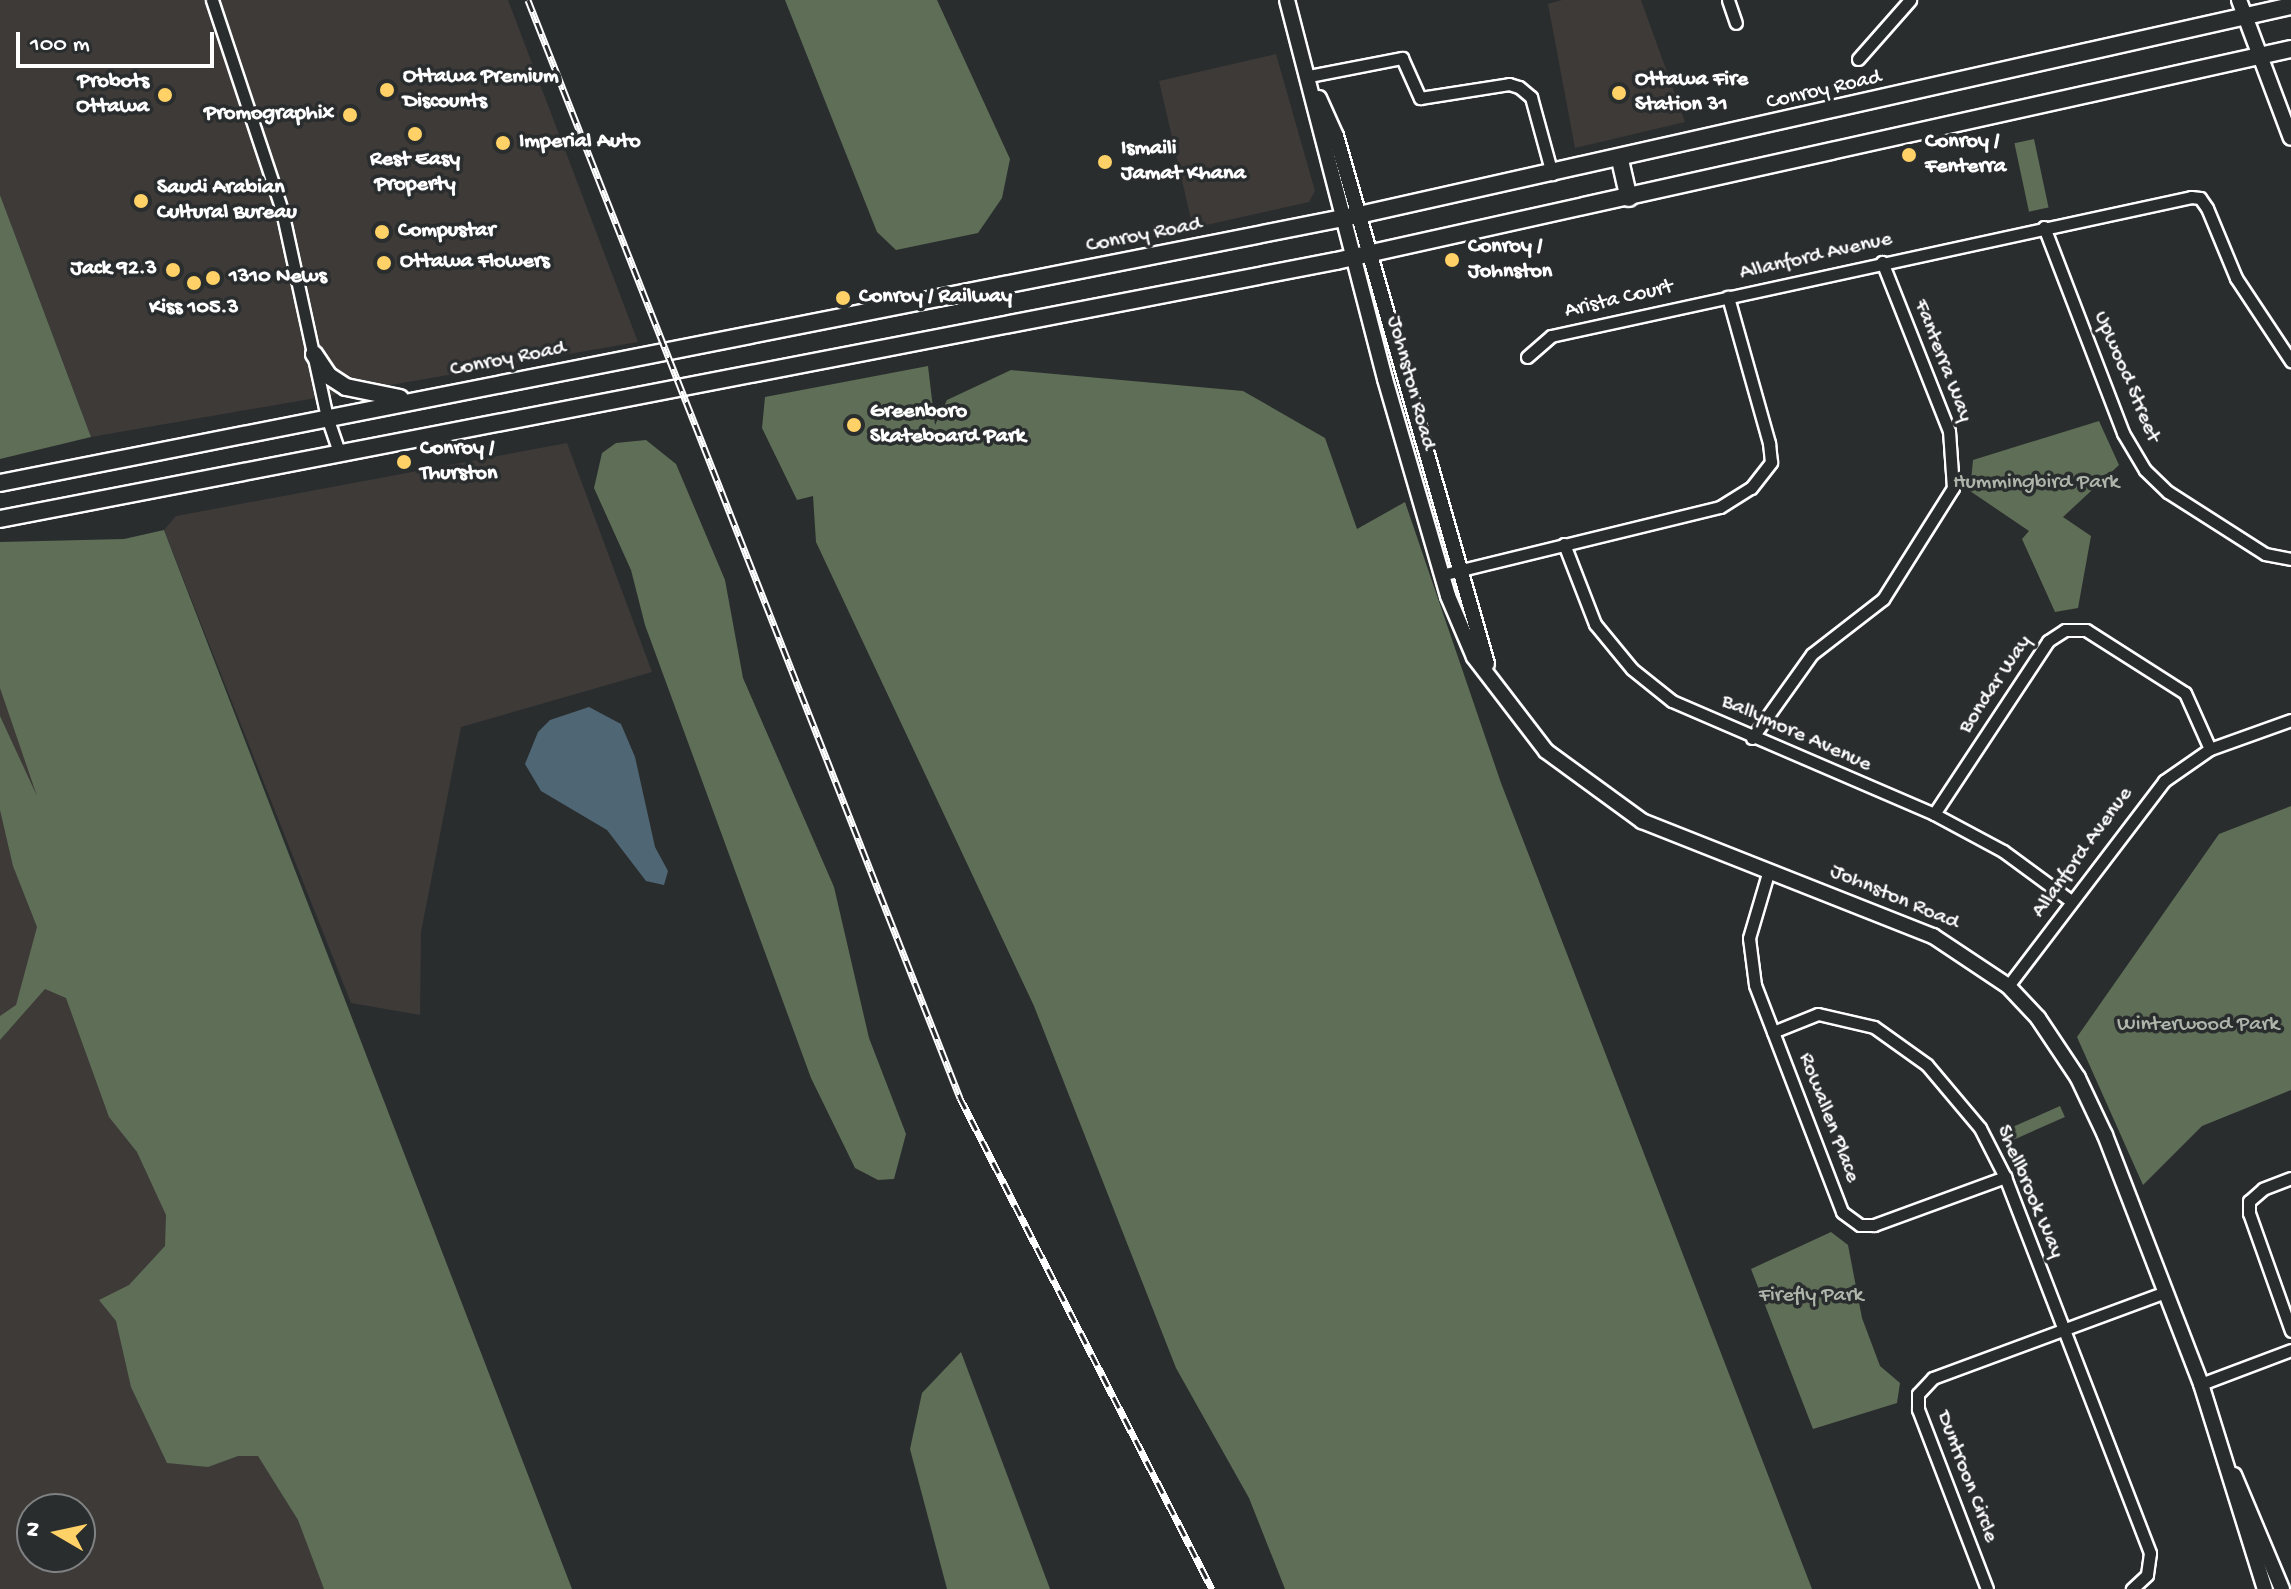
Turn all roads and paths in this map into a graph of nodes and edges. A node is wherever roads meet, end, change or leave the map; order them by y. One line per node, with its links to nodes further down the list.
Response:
1 (212, 0): 22 (street)
2 (1287, 0): 12 (street, Johnston Road)
3 (1728, 0): 8 (street)
4 (1910, 0): 11 (street)
5 (2239, 0): 7 (street)
6 (2291, 6): 7 (main road, Conroy Road)
7 (2246, 16): 10 (street); 14 (main road, Conroy Road)
8 (1736, 23)
9 (2291, 49): 10 (main road)
10 (2262, 56): 13 (street); 16 (main road)
11 (1858, 59)
12 (1309, 76): 15 (street); 17 (street, Johnston Road)
13 (2291, 138)
14 (1620, 160): 15 (main road, Conroy Road); 16 (main road)
15 (1552, 174): 17 (main road, Conroy Road)
16 (1629, 198): 19 (main road)
17 (1351, 216): 19 (street, Johnston Road); 25 (main road, Conroy Road)
18 (2044, 227): 20 (street, Allanford Avenue); 24 (street, Allanford Avenue); 31 (street, Upwood Street)
19 (1361, 256): 27 (main road); 32 (street, Johnston Road); 33 (street, Johnston Road)
20 (1882, 262): 21 (street, Allanford Avenue); 36 (street, Fanterra Way)
21 (1728, 297): 23 (street, Arista Court); 30 (street, Allanford Avenue)
22 (314, 354): 25 (main road); 26 (street)
23 (1527, 357)
24 (2291, 361)
25 (417, 400): 26 (main road, Conroy Road)
26 (327, 417): 27 (street); 28 (main road, Conroy Road)
27 (340, 454): 29 (main road)
28 (0, 483)
29 (0, 519)
30 (1564, 544): 32 (street, Allanford Avenue); 36 (street, Ballymore Avenue)
31 (2291, 559)
32 (1458, 570): 33 (street, Allanford Avenue); 34 (street, Johnston Road)
33 (1441, 575): 34 (street, Johnston Road)
34 (1498, 691): 39 (street, Johnston Road)
35 (2291, 720): 37 (street, Allanford Avenue)
36 (1752, 738): 38 (street, Ballymore Avenue)
37 (2210, 749): 38 (street, Bondar Way); 40 (street, Allanford Avenue)
38 (1934, 814): 40 (street, Ballymore Avenue)
39 (1769, 870): 41 (street, Johnston Road); 42 (street, Rowallen Place)
40 (2071, 901): 41 (street, Allanford Avenue)
41 (2008, 986): 45 (street, Johnston Road)
42 (1773, 1032): 43 (street, Shellbrook Way); 43 (street, Rowallen Place)
43 (2005, 1177): 46 (street, Shellbrook Way)
44 (2291, 1178): 47 (street)
45 (2165, 1292): 46 (street, Duntroon Circle); 49 (street, Johnston Road)
46 (2064, 1330): 51 (street, Duntroon Circle); 52 (street)
47 (2291, 1331)
48 (2291, 1350): 49 (street)
49 (2201, 1384): 50 (street, Johnston Road)
50 (2219, 1444): 53 (street, Johnston Road); 54 (street, Johnston Road)
51 (1987, 1589)
52 (2132, 1589)
53 (2265, 1589)
54 (2282, 1589)

